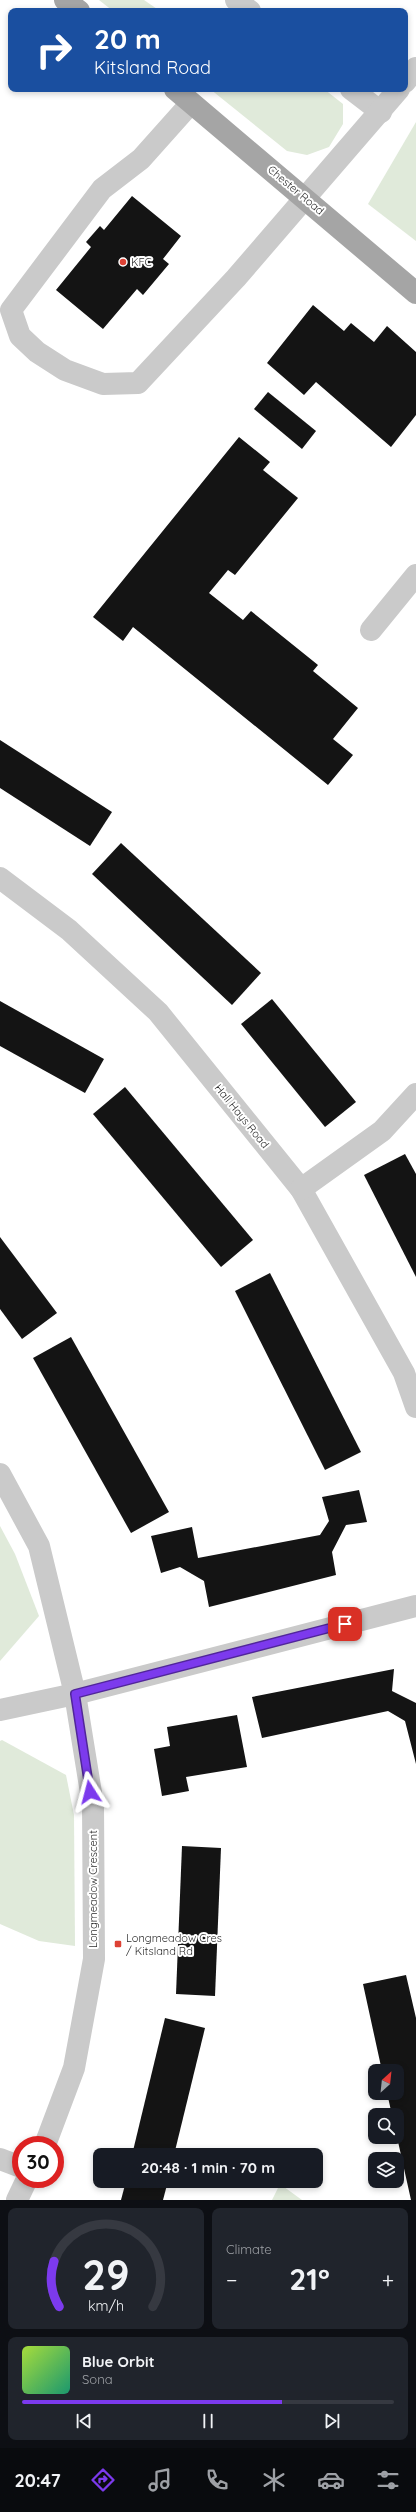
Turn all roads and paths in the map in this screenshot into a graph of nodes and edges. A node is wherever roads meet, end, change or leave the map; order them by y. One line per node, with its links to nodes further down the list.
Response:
1 (65, 0): 3 (main road)
2 (236, 0): 4 (street)
3 (75, 8)
4 (246, 8)
5 (416, 68): 6 (street)
6 (408, 78)
7 (178, 92): 10 (main road, Chester Road)
8 (355, 92): 11 (street)
9 (397, 92): 11 (street)
10 (191, 103): 12 (main road, Chester Road); 12 (street)
11 (381, 112): 12 (street)
12 (306, 198): 13 (main road, Chester Road)
13 (416, 293)
14 (416, 575): 15 (street)
15 (371, 630)
16 (0, 878): 18 (street, Hall Hays Road)
17 (416, 1094): 18 (street)
18 (300, 1189): 19 (street, Hall Hays Road)
19 (416, 1407)
20 (0, 1474): 22 (street, Longmeadow Crescent)
21 (416, 1606): 22 (street)
22 (75, 1694): 23 (street); 24 (street, Longmeadow Crescent)
23 (0, 1710)
24 (48, 2136)
25 (0, 2159): 26 (street)
26 (12, 2164)
27 (23, 2188): 28 (street)
28 (17, 2200)

